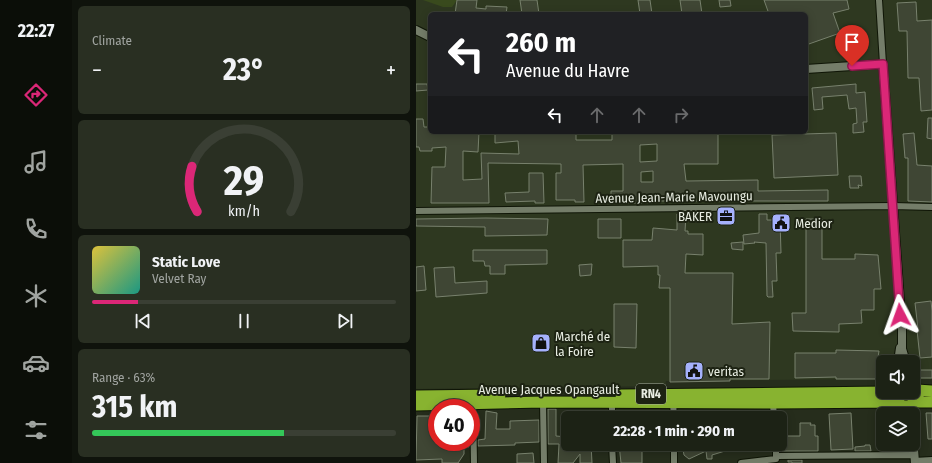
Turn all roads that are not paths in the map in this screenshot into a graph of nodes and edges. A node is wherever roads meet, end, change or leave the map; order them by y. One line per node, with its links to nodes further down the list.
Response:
1 (879, 0): 4 (street)
2 (416, 30): 3 (street)
3 (428, 37)
4 (883, 64): 5 (street); 6 (street)
5 (808, 69)
6 (893, 206): 7 (street, Avenue Jean-Marie Mavoungu); 8 (street, Avenue Jean-Marie Mavoungu); 9 (street)
7 (932, 207)
8 (416, 212)
9 (902, 338): 10 (street); 11 (street)
10 (899, 355)
11 (904, 355)
12 (920, 388): 13 (highway)
13 (932, 391)
14 (876, 392): 15 (highway, RN4)
15 (416, 396)
16 (876, 398): 22 (highway, Avenue Jacques Opangault / RN4)
17 (899, 399): 26 (highway, RN4)
18 (543, 402): 19 (highway, Avenue Jacques Opangault / RN4); 23 (highway, Avenue Jacques Opangault / RN4); 37 (street)
19 (612, 402): 20 (highway, Avenue Jacques Opangault / RN4); 27 (street)
20 (673, 402): 22 (highway, Avenue Jacques Opangault / RN4); 28 (street)
21 (932, 402): 26 (highway, RN4)
22 (773, 403): 29 (street)
23 (480, 404)
24 (416, 405): 25 (highway, Avenue Jacques Opangault / RN4)
25 (428, 405)
26 (913, 407)
27 (612, 411)
28 (674, 411)
29 (774, 411)
30 (474, 451): 36 (street)
31 (612, 451): 38 (street)
32 (674, 451): 39 (street)
33 (776, 459): 34 (street); 40 (street)
34 (914, 460): 35 (street)
35 (932, 460)
36 (474, 463)
37 (544, 463)
38 (613, 463)
39 (674, 463)
40 (741, 463)

